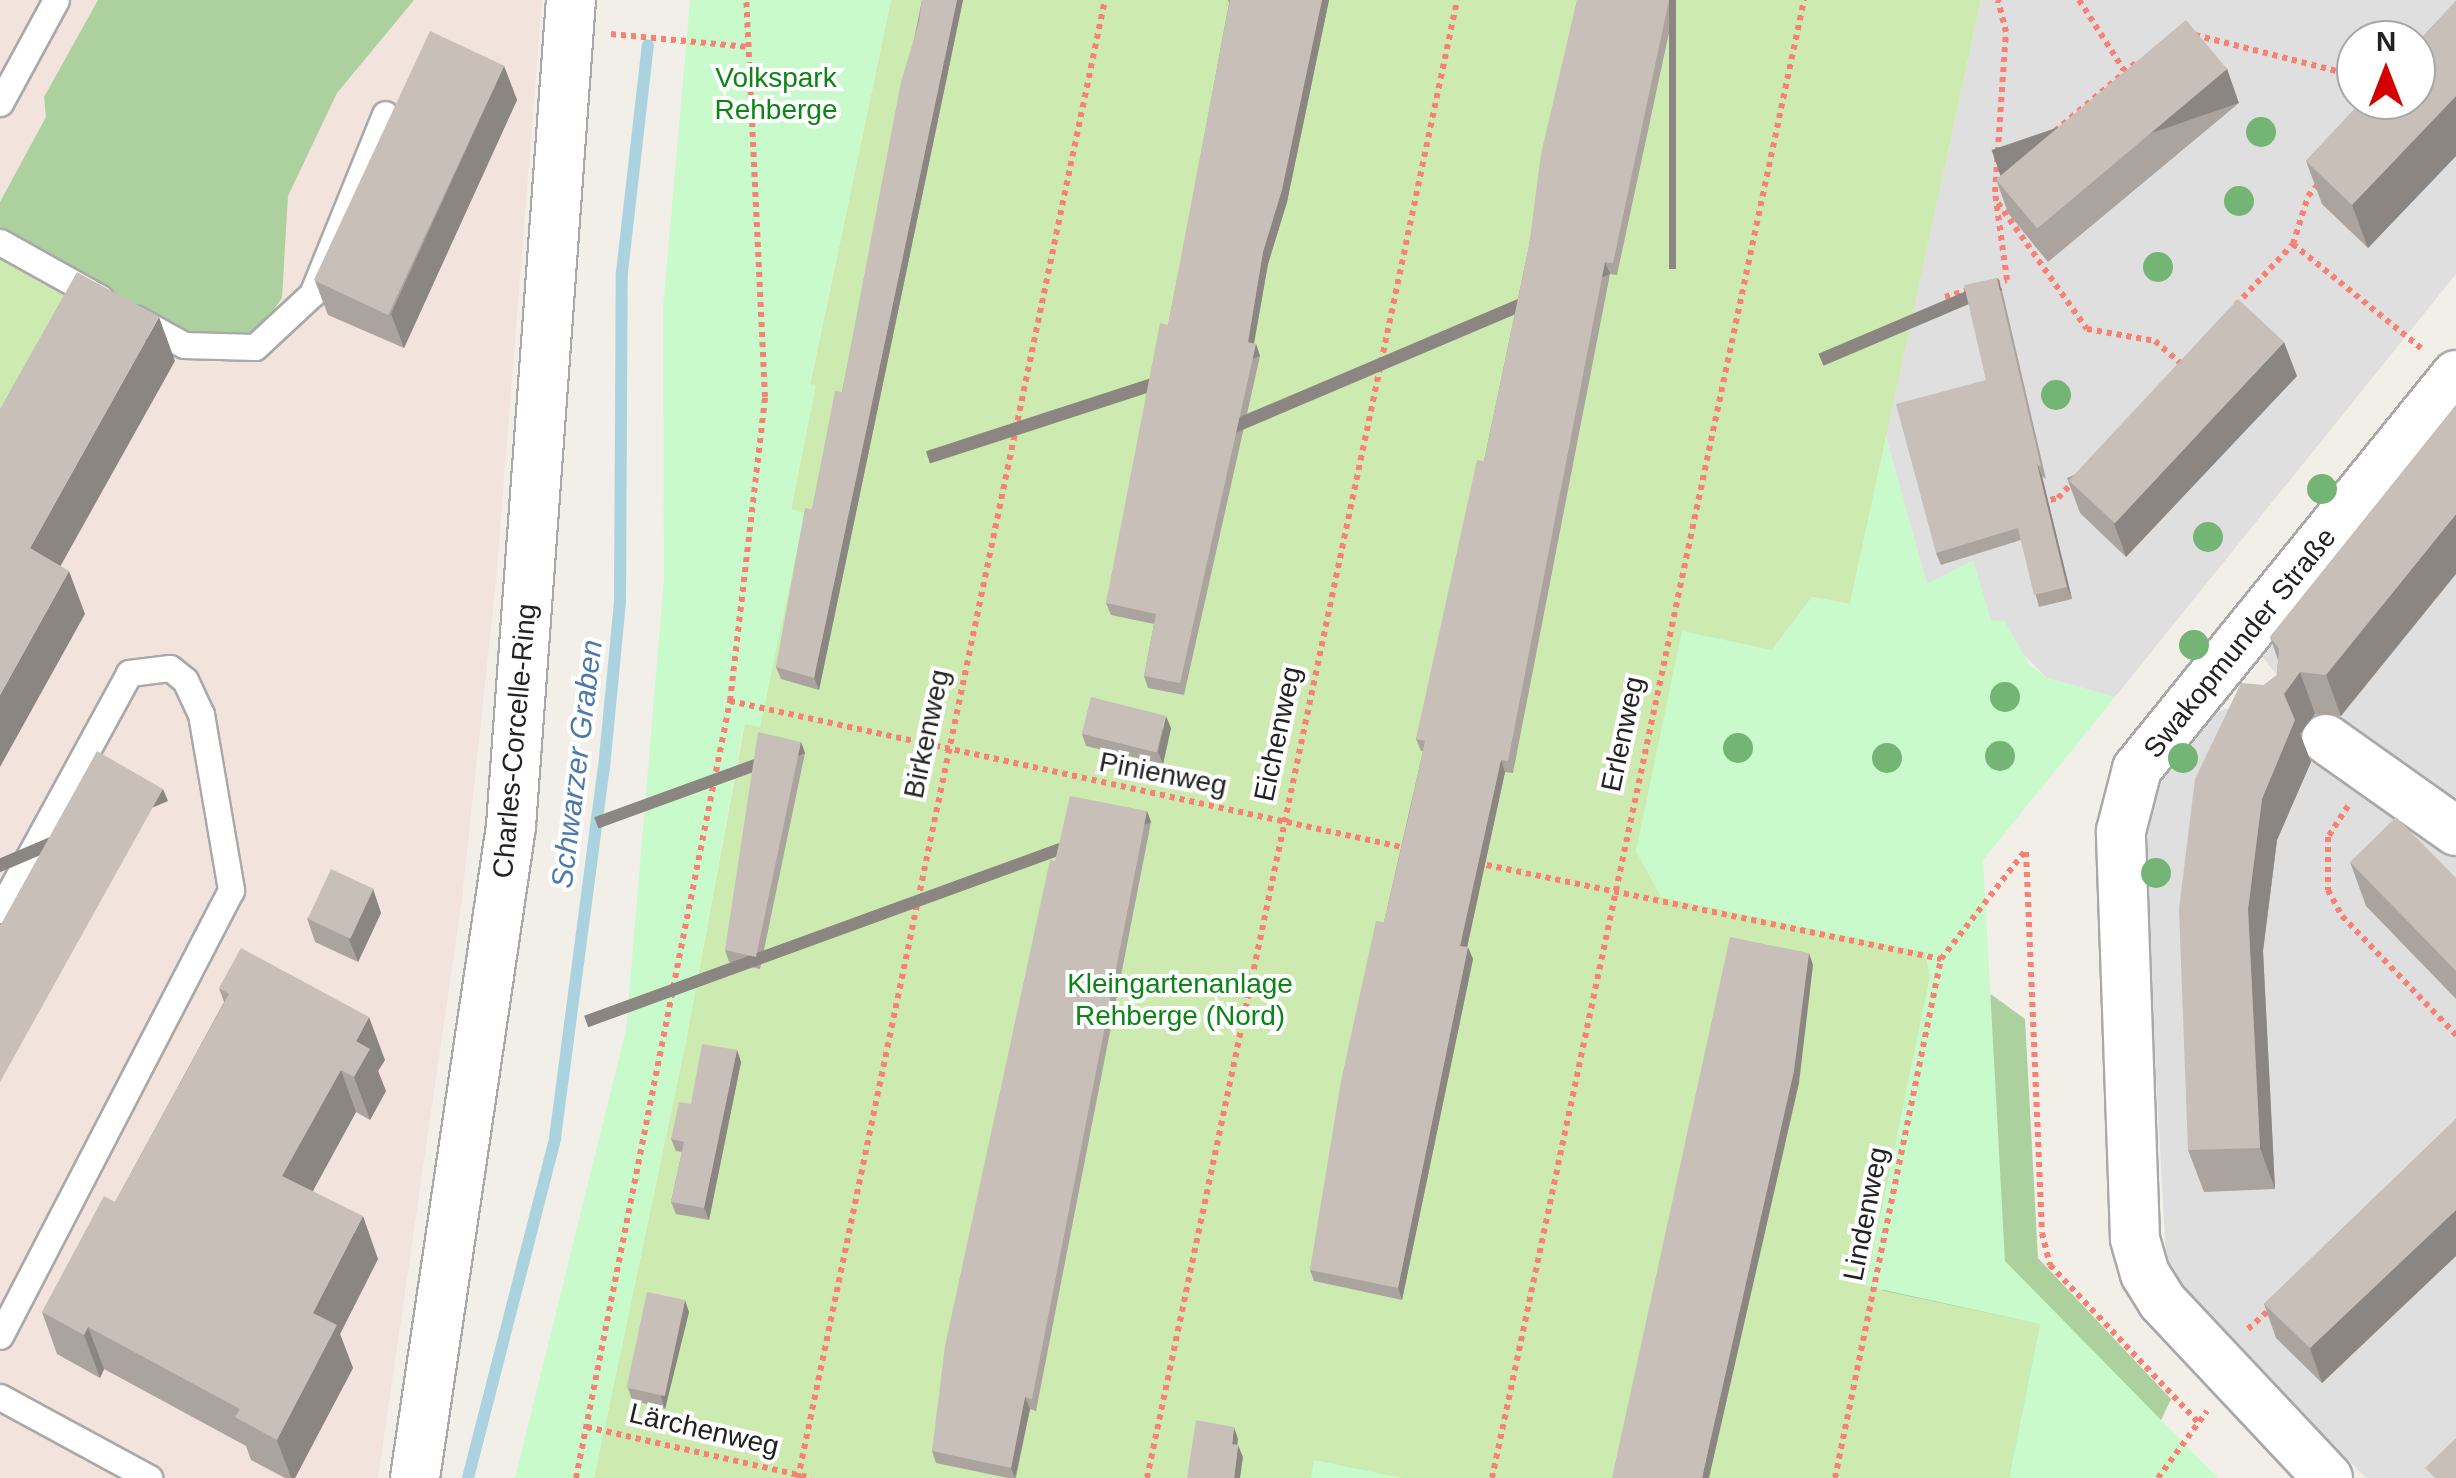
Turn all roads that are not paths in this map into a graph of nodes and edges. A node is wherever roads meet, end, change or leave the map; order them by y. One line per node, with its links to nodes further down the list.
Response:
1 (56, 0): 3 (lane)
2 (570, 15): 13 (street, Charles-Corcelle-Ring)
3 (0, 103)
4 (385, 114): 5 (lane)
5 (0, 242)
6 (2439, 361): 14 (street, Swakopmunder Straße)
7 (2326, 739): 8 (street)
8 (2456, 831)
9 (0, 910): 10 (lane)
10 (0, 1336)
11 (0, 1397): 12 (lane)
12 (150, 1478)
13 (415, 1478)
14 (2328, 1478)

